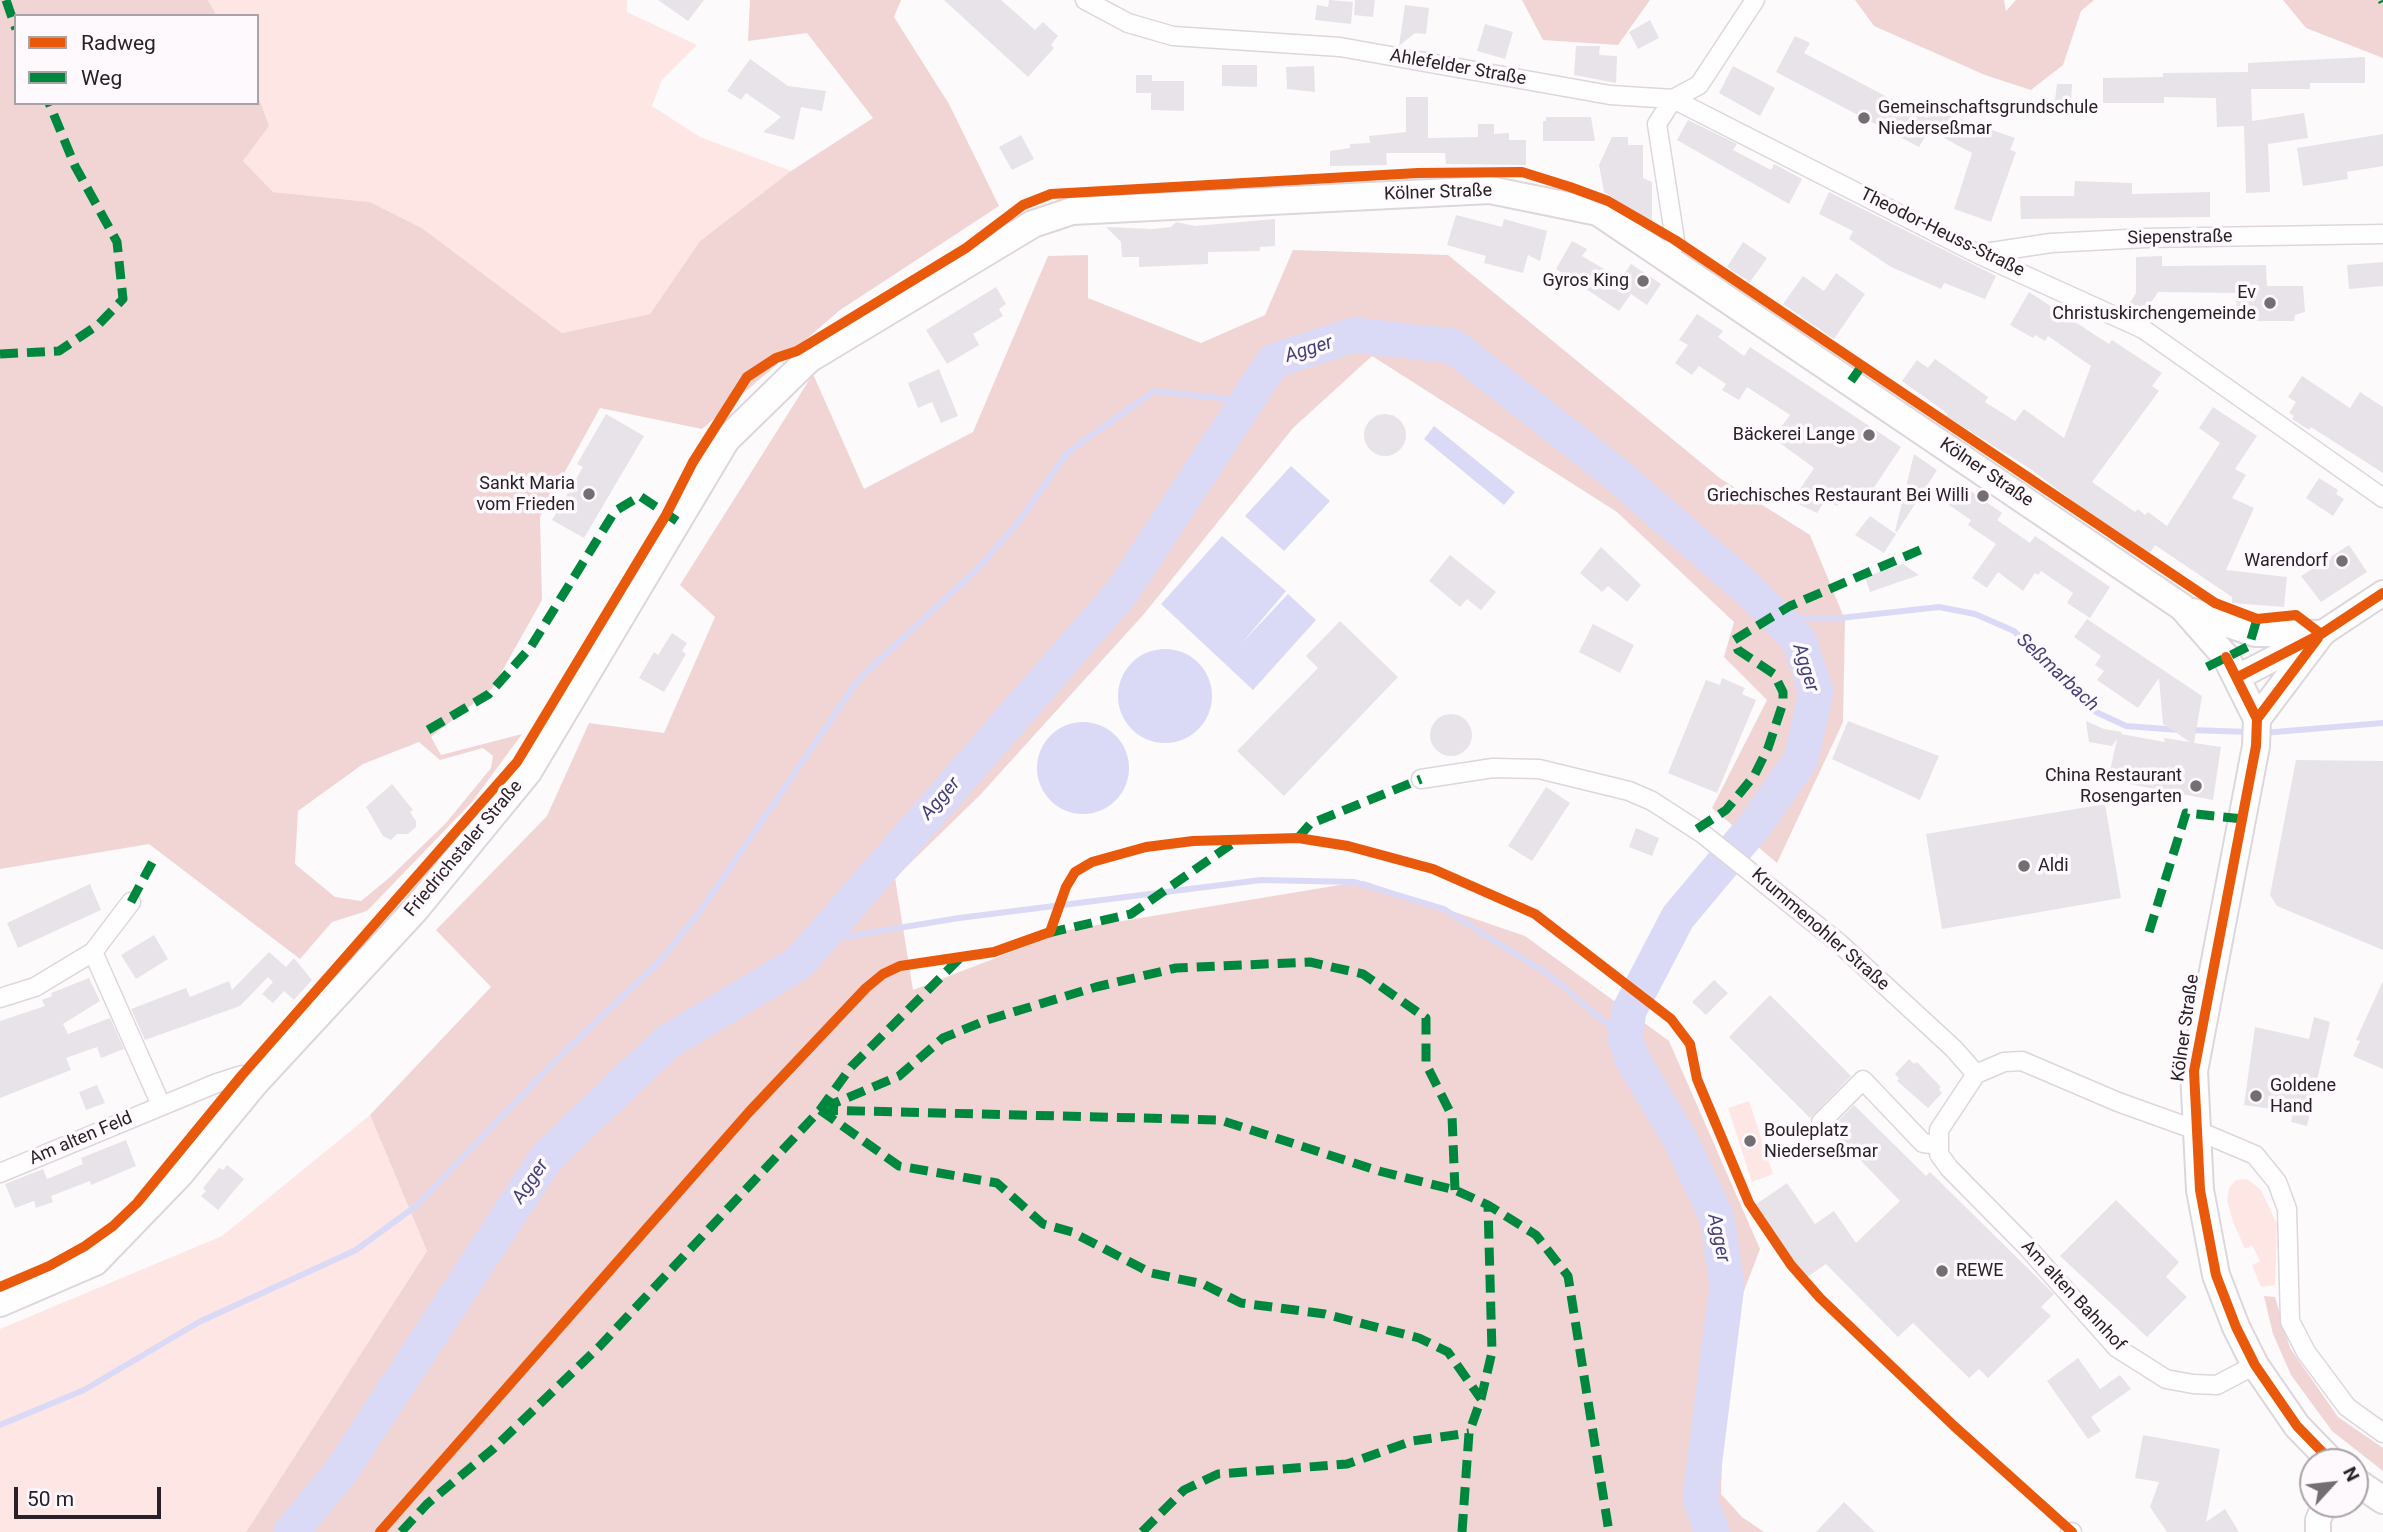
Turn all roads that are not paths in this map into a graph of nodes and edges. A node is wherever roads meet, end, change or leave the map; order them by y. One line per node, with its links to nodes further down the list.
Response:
1 (1085, 0): 3 (street, Ahlefelder Straße)
2 (1755, 0): 3 (street)
3 (1672, 99): 5 (street, Theodor-Heuss-Straße); 6 (street)
4 (2383, 234): 5 (street, Siepenstraße)
5 (1978, 254): 8 (street, Theodor-Heuss-Straße)
6 (1670, 259): 7 (main road, Kölner Straße); 10 (main road, Kölner Straße)
7 (928, 287): 19 (main road, Friedrichstaler Straße)
8 (2383, 498)
9 (2383, 593): 11 (main road)
10 (2182, 607): 11 (main road); 12 (main road, Kölner Straße)
11 (2321, 634): 12 (main road); 13 (main road)
12 (2238, 677): 13 (main road, Kölner Straße)
13 (2257, 729): 22 (main road, Kölner Straße)
14 (1421, 779): 18 (street, Krummenohler Straße)
15 (131, 902): 16 (street)
16 (93, 952): 17 (street); 20 (street)
17 (0, 998)
18 (1976, 1074): 22 (street); 23 (street)
19 (255, 1083): 20 (street, Am alten Feld); 25 (main road, Friedrichstaler Straße)
20 (162, 1105): 24 (street, Am alten Feld)
21 (1821, 1122): 23 (street)
22 (2196, 1130): 26 (main road, Kölner Straße); 27 (street)
23 (1939, 1145): 26 (street, Am alten Bahnhof)
24 (0, 1173)
25 (0, 1303)
26 (2255, 1365): 28 (main road, Kölner Straße)
27 (2383, 1433)
28 (2318, 1448)

